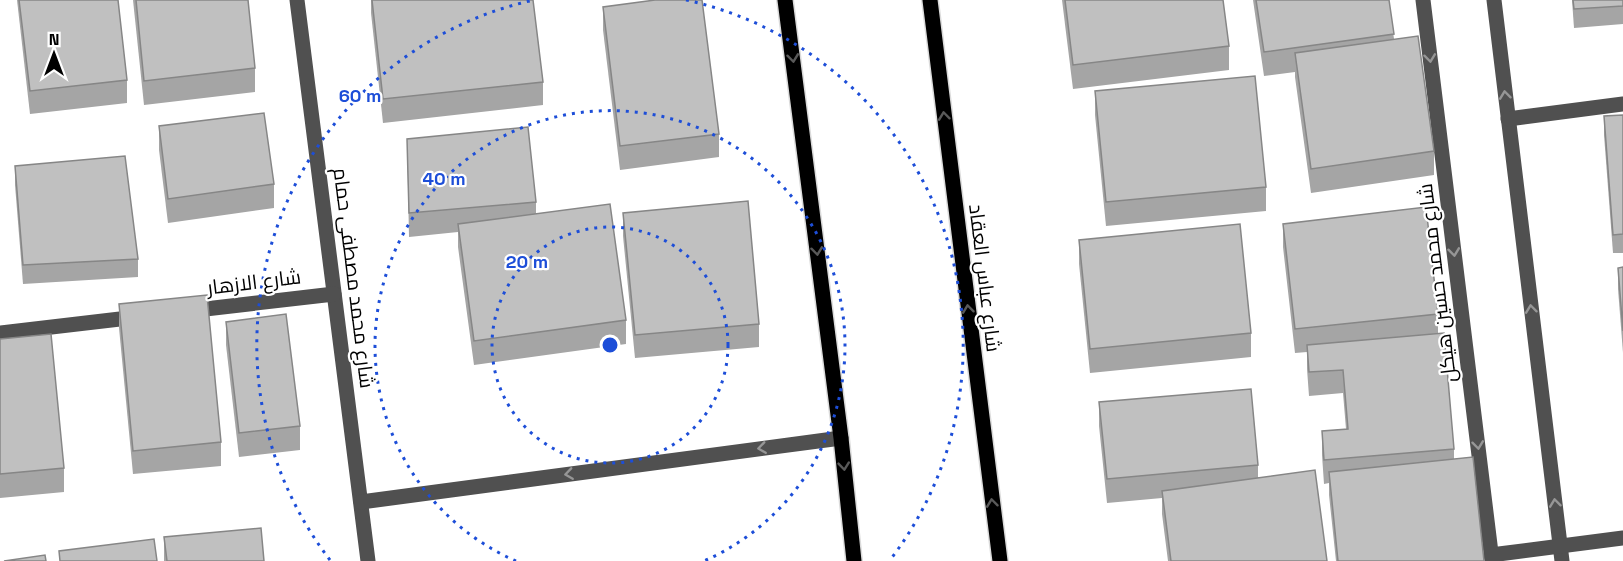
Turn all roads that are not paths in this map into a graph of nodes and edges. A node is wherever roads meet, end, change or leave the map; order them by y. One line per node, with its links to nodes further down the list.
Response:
1 (297, 0): 8 (street, شارع محمد مصطفى حمام)
2 (785, 0): 12 (main road, one-way to 12)
3 (930, 0): 19 (main road, شارع عباس العقاد, one-way to 3)
4 (1423, 0): 16 (street, شارع محمد حسين هيكل, one-way to 16)
5 (1494, 0): 7 (street, one-way to 5)
6 (1623, 104): 7 (street)
7 (1508, 119): 15 (street, one-way to 7)
8 (334, 294): 9 (street, شارع الازهار); 13 (street, شارع محمد مصطفى حمام)
9 (173, 313)
10 (150, 316): 11 (street)
11 (0, 333)
12 (841, 438): 13 (street, one-way to 13); 18 (main road, one-way to 18)
13 (361, 502): 17 (street, شارع محمد مصطفى حمام)
14 (1623, 538): 15 (street)
15 (1561, 554): 16 (street)
16 (1492, 558)
17 (368, 561)
18 (854, 561)
19 (999, 561)

